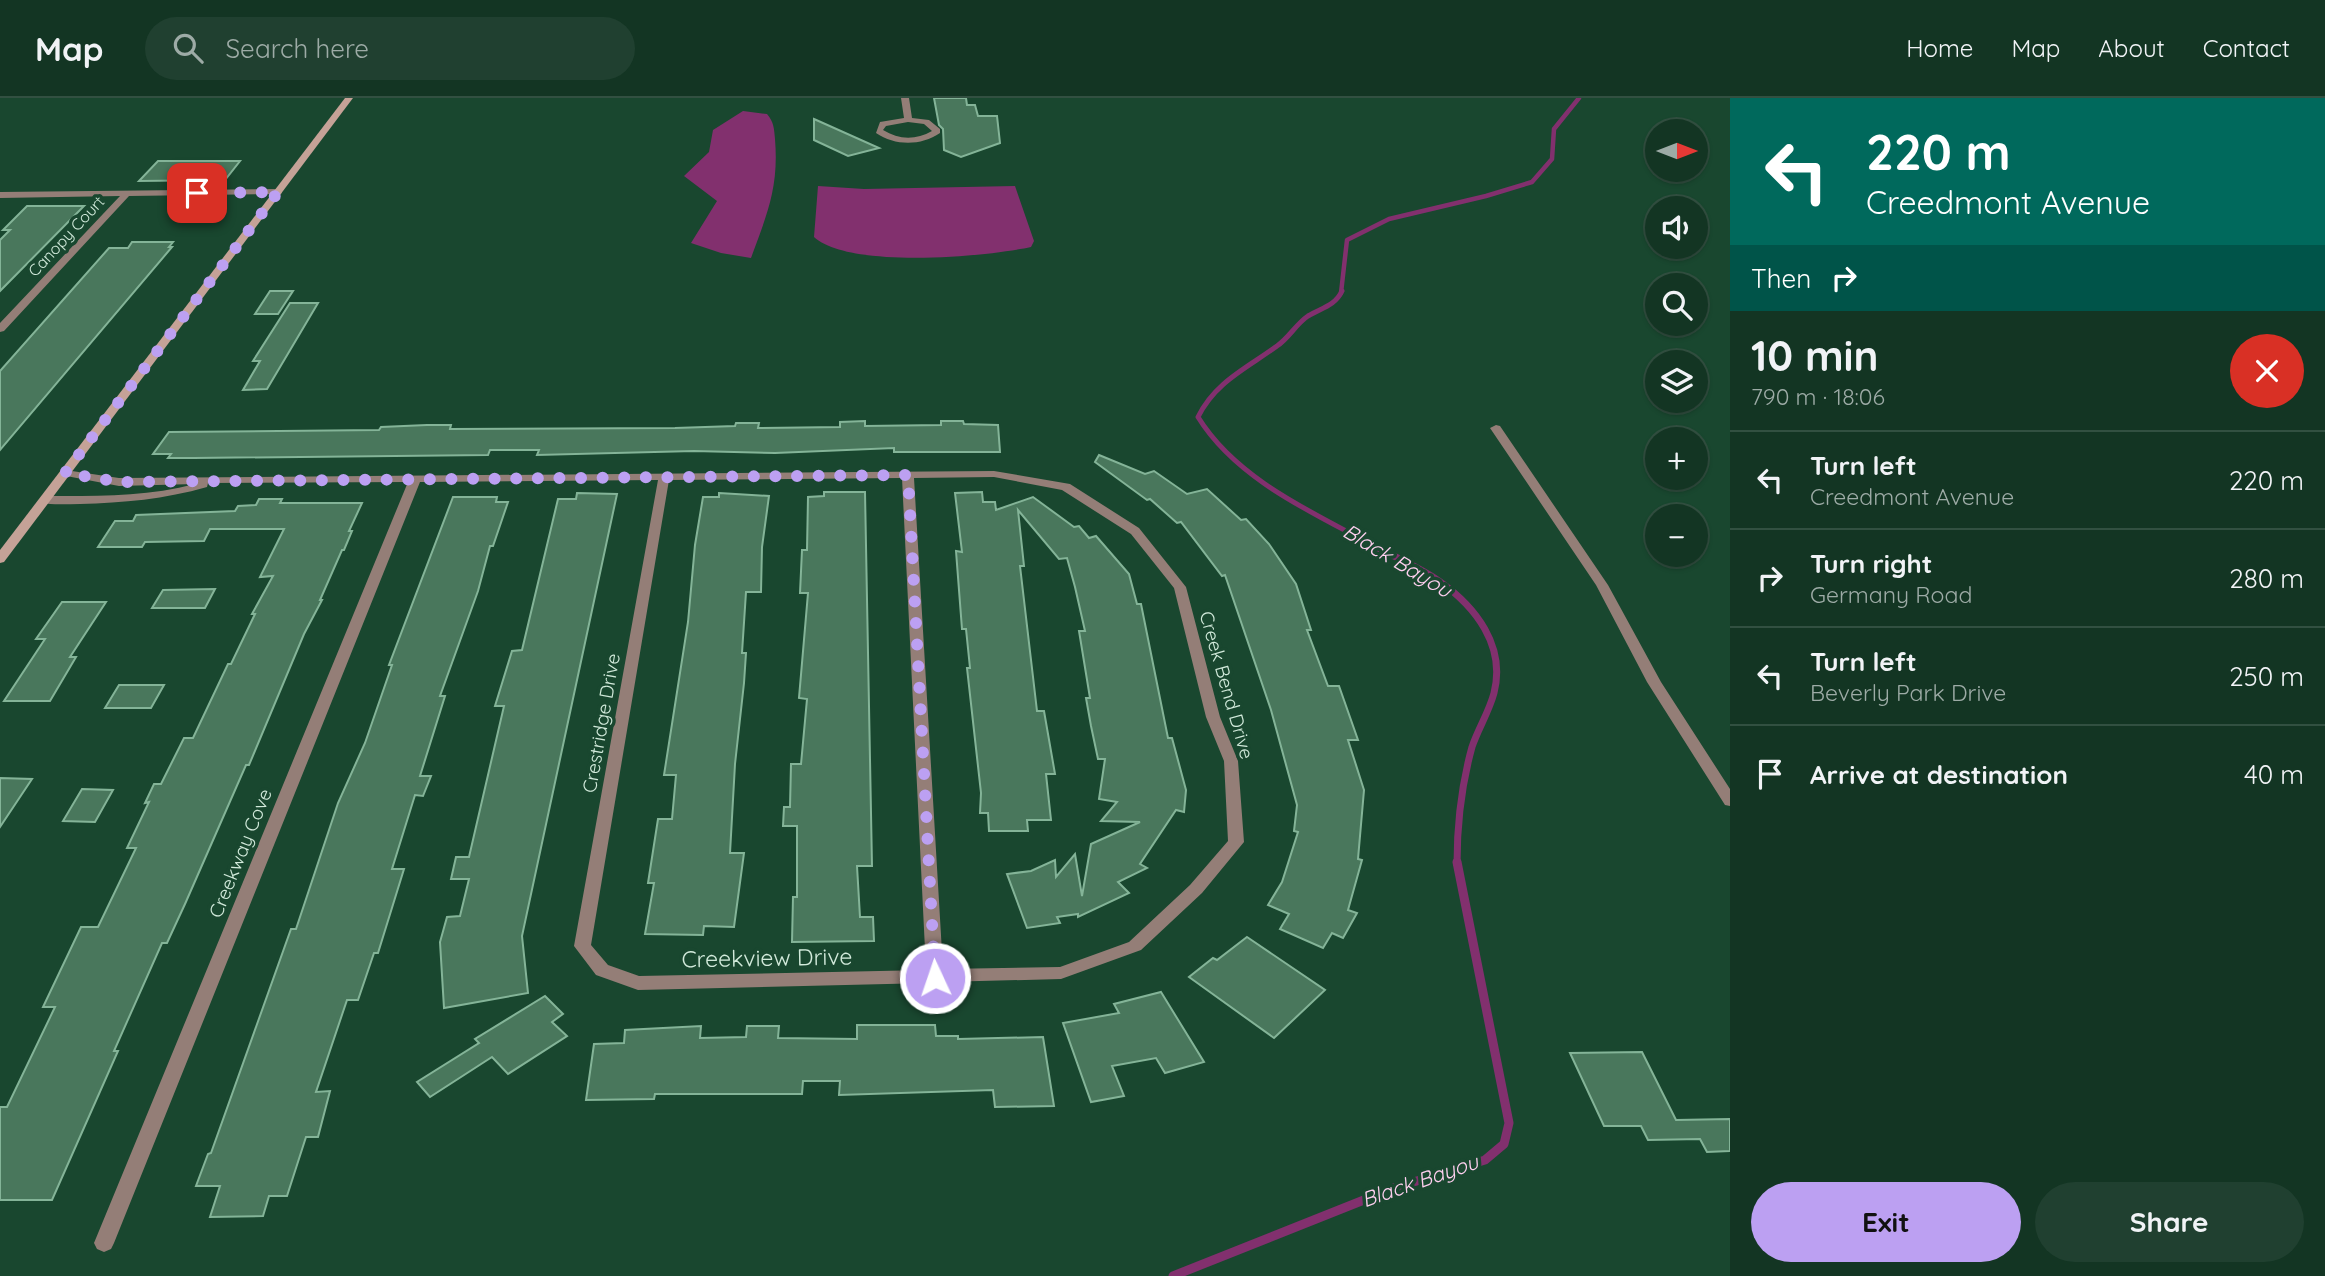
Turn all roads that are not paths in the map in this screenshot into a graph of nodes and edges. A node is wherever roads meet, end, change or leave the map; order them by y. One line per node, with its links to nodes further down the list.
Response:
1 (349, 98): 6 (main road)
2 (905, 98): 3 (street)
3 (908, 120): 3 (street)
4 (0, 195): 5 (street)
5 (127, 195): 6 (street); 7 (street, Canopy Court)
6 (274, 197): 9 (main road)
7 (0, 330)
8 (1496, 428): 16 (street)
9 (65, 473): 13 (street, Creek Bend Drive); 14 (main road)
10 (908, 475): 11 (street, Creek Bend Drive); 18 (street); 18 (street, Creek Bend Drive)
11 (664, 477): 12 (street, Creek Bend Drive); 17 (street, Crestridge Drive)
12 (415, 479): 13 (street, Creek Bend Drive); 19 (street, Creekway Cove)
13 (220, 480): 14 (street)
14 (45, 500): 15 (main road)
15 (0, 559)
16 (1730, 801)
17 (602, 970): 18 (street, Creekview Drive)
18 (935, 978)
19 (104, 1243)

